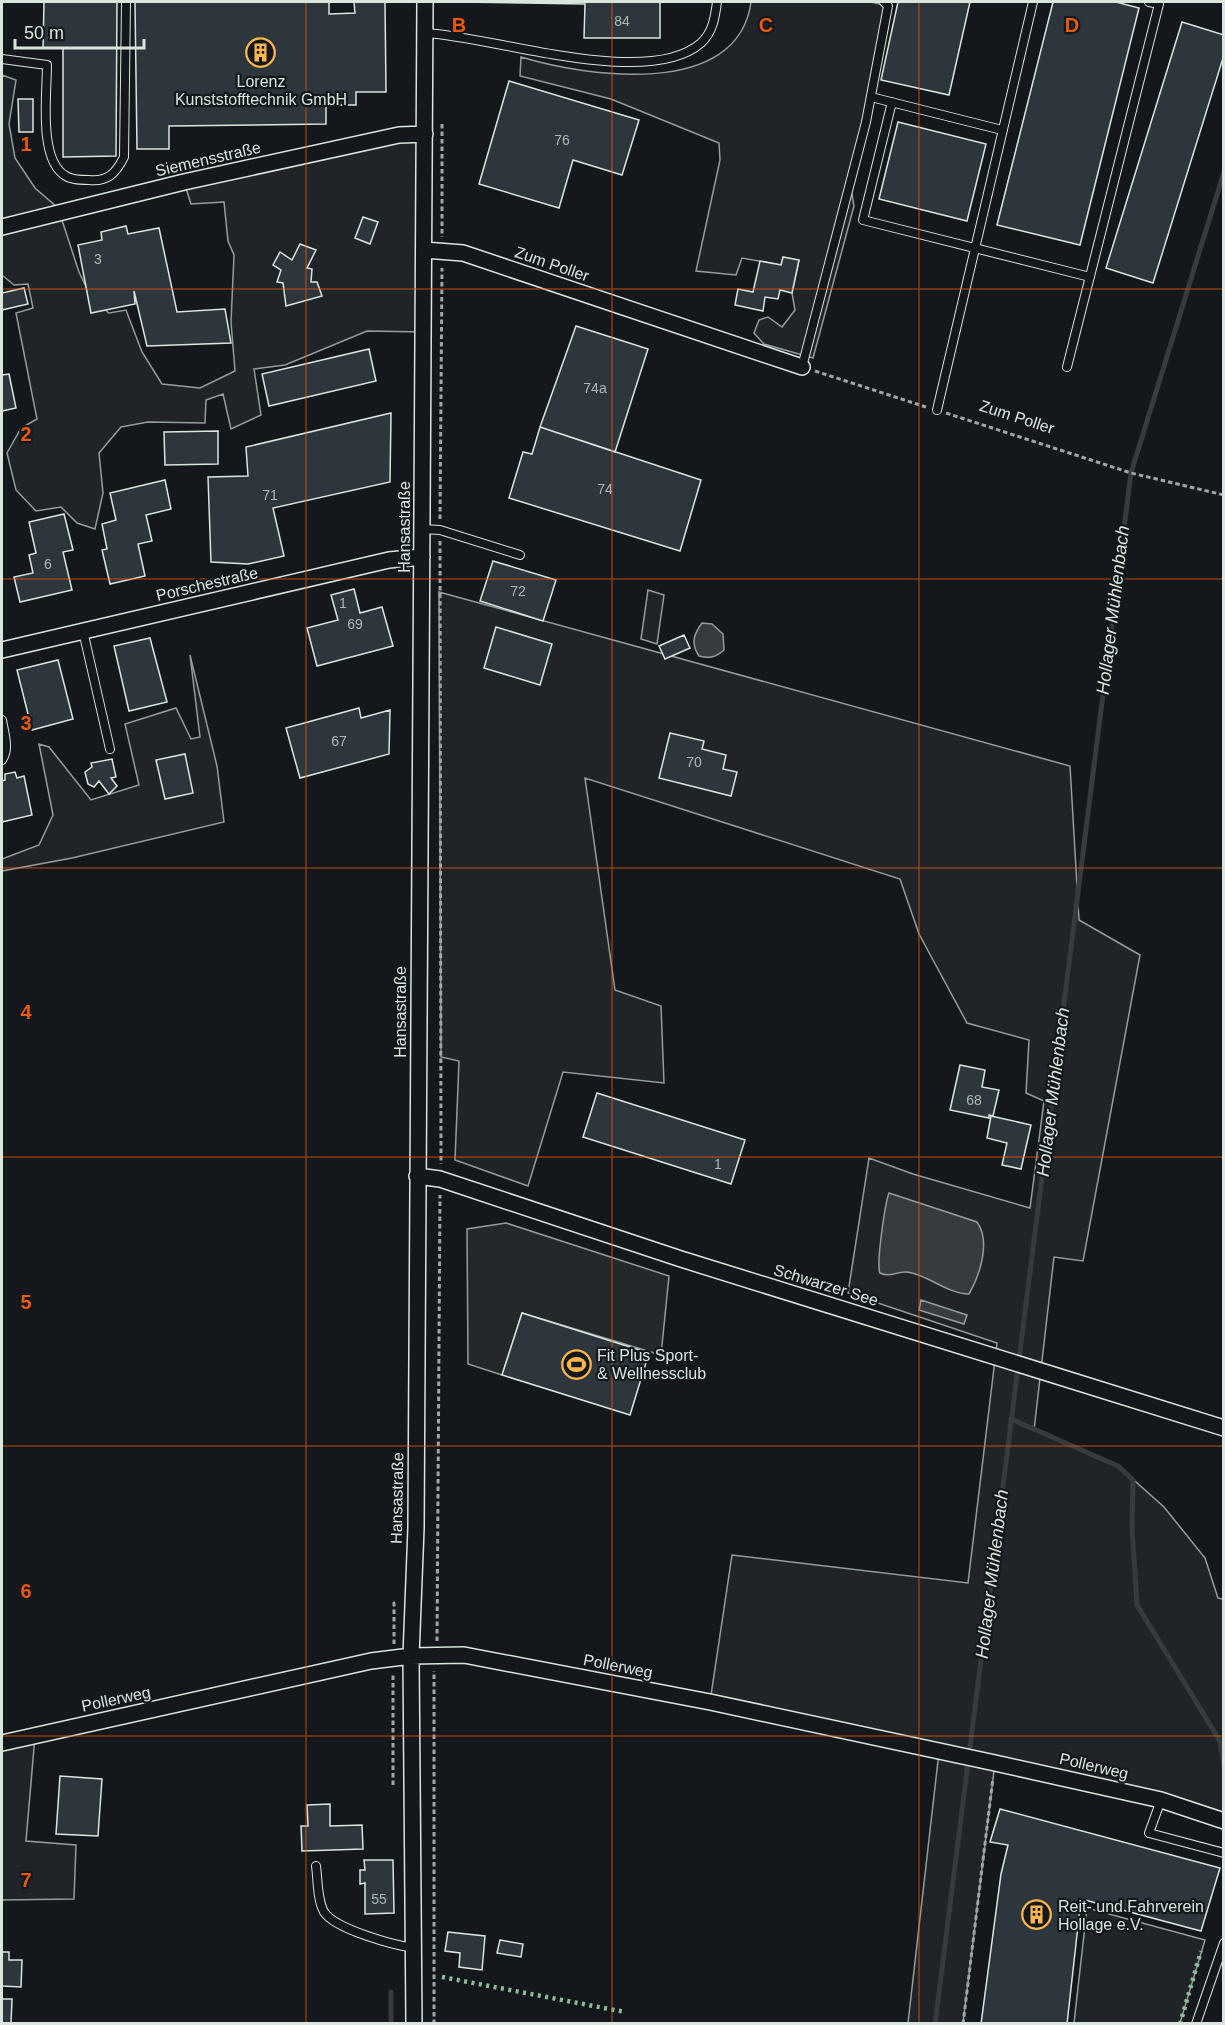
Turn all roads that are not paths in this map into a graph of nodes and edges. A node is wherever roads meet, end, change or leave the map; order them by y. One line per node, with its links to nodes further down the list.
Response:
1 (126, 2): 8 (lane)
2 (425, 2): 7 (street, Hansastraße)
3 (717, 2): 7 (lane)
4 (884, 2): 9 (lane)
5 (1033, 2): 11 (lane)
6 (1149, 2): 16 (lane)
7 (425, 33): 12 (street, Hansastraße)
8 (2, 59)
9 (871, 97): 10 (lane); 17 (lane)
10 (892, 102): 11 (lane); 14 (lane)
11 (1002, 130): 14 (lane)
12 (425, 134): 13 (street, Siemensstraße); 15 (street, Hansastraße)
13 (2, 227)
14 (974, 249): 16 (lane); 19 (lane)
15 (424, 250): 17 (street, Zum Poller); 20 (street, Hansastraße)
16 (1090, 277): 18 (lane)
17 (802, 367)
18 (1067, 367)
19 (937, 410)
20 (422, 529): 21 (lane); 22 (street, Hansastraße)
21 (520, 555)
22 (422, 558): 23 (street, Porschestraße); 28 (street, Hansastraße)
23 (83, 631): 24 (street, Porschestraße); 26 (lane)
24 (2, 650)
25 (2, 720): 27 (lane)
26 (110, 749)
27 (2, 760)
28 (417, 1176): 29 (street, Schwarzer See); 30 (street, Hansastraße)
29 (1224, 1428)
30 (411, 1656): 31 (street, Pollerweg); 32 (street, Pollerweg); 37 (street, Hansastraße)
31 (2, 1743)
32 (1161, 1800): 33 (street, Pollerweg); 34 (lane)
33 (1224, 1821)
34 (1224, 1853)
35 (316, 1866): 37 (lane)
36 (1224, 1943): 39 (lane)
37 (414, 1948): 38 (street, Hansastraße)
38 (414, 2024)
39 (1196, 2024)

